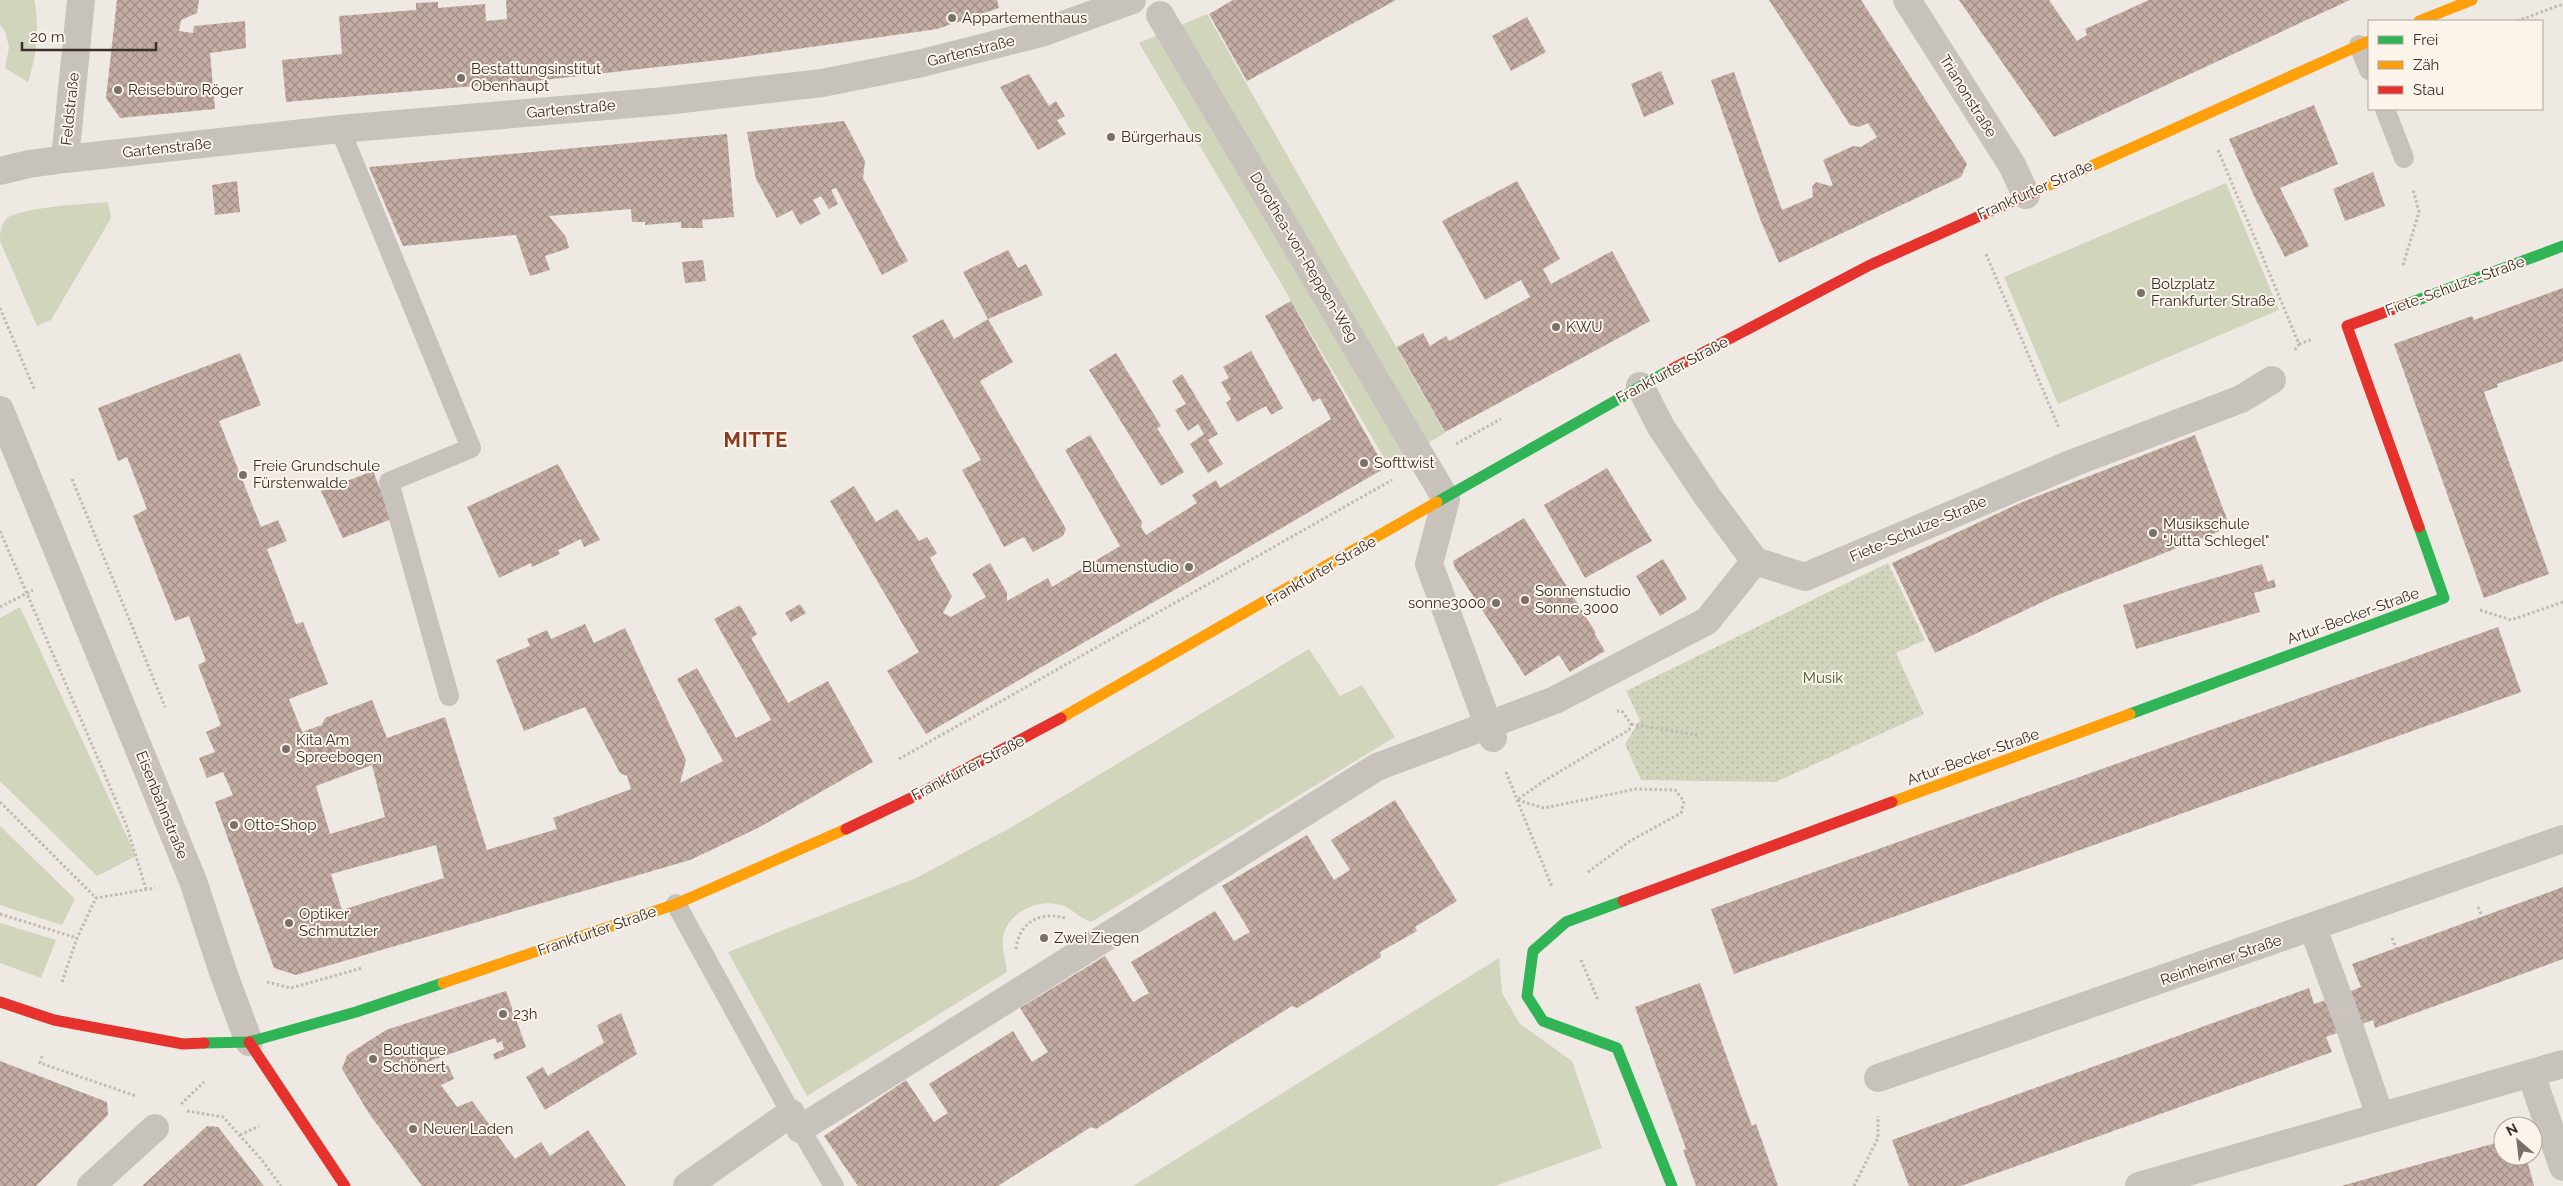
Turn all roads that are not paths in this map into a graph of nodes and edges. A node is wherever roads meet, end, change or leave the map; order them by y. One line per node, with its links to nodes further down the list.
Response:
1 (81, 0): 12 (street, Feldstraße)
2 (1132, 0): 10 (street, Gartenstraße)
3 (1907, 0): 14 (street, Trianonstraße)
4 (2472, 0): 6 (street)
5 (1160, 16): 20 (street, Dorothea-von-Reppen-Weg)
6 (2422, 20)
7 (2364, 43): 8 (lane); 14 (street, Frankfurter Straße)
8 (2368, 65)
9 (2385, 110): 11 (lane)
10 (340, 129): 12 (street, Gartenstraße); 22 (lane)
11 (2404, 158)
12 (65, 159): 13 (street, Gartenstraße)
13 (0, 171)
14 (2026, 195): 18 (street, Frankfurter Straße)
15 (2563, 246): 16 (street, Fiete-Schulze-Straße)
16 (2347, 326): 43 (street, Artur-Becker-Straße)
17 (2272, 380): 21 (street, Fiete-Schulze-Straße)
18 (1640, 386): 20 (street, Frankfurter Straße); 21 (street)
19 (0, 410): 30 (street, Eisenbahnstraße)
20 (1446, 499): 23 (street); 25 (street, Frankfurter Straße)
21 (1755, 561): 23 (street)
22 (449, 696)
23 (1491, 731): 36 (street)
24 (2563, 839): 26 (street, Reinheimer Straße)
25 (676, 904): 30 (street, Frankfurter Straße); 36 (lane)
26 (2313, 928): 27 (street); 33 (street, Reinheimer Straße)
27 (2338, 996)
28 (0, 1002): 30 (street, Frankfurter Straße)
29 (2350, 1028): 34 (street)
30 (249, 1042): 40 (street, Eisenbahnstraße)
31 (2563, 1064): 32 (street)
32 (2532, 1074): 34 (street); 37 (street)
33 (1878, 1078)
34 (2380, 1116): 38 (street)
35 (164, 1119): 39 (street)
36 (796, 1121): 41 (street); 42 (lane)
37 (2563, 1167)
38 (2147, 1185)
39 (91, 1186)
40 (346, 1186)
41 (687, 1186)
42 (834, 1186)
43 (1672, 1186)

